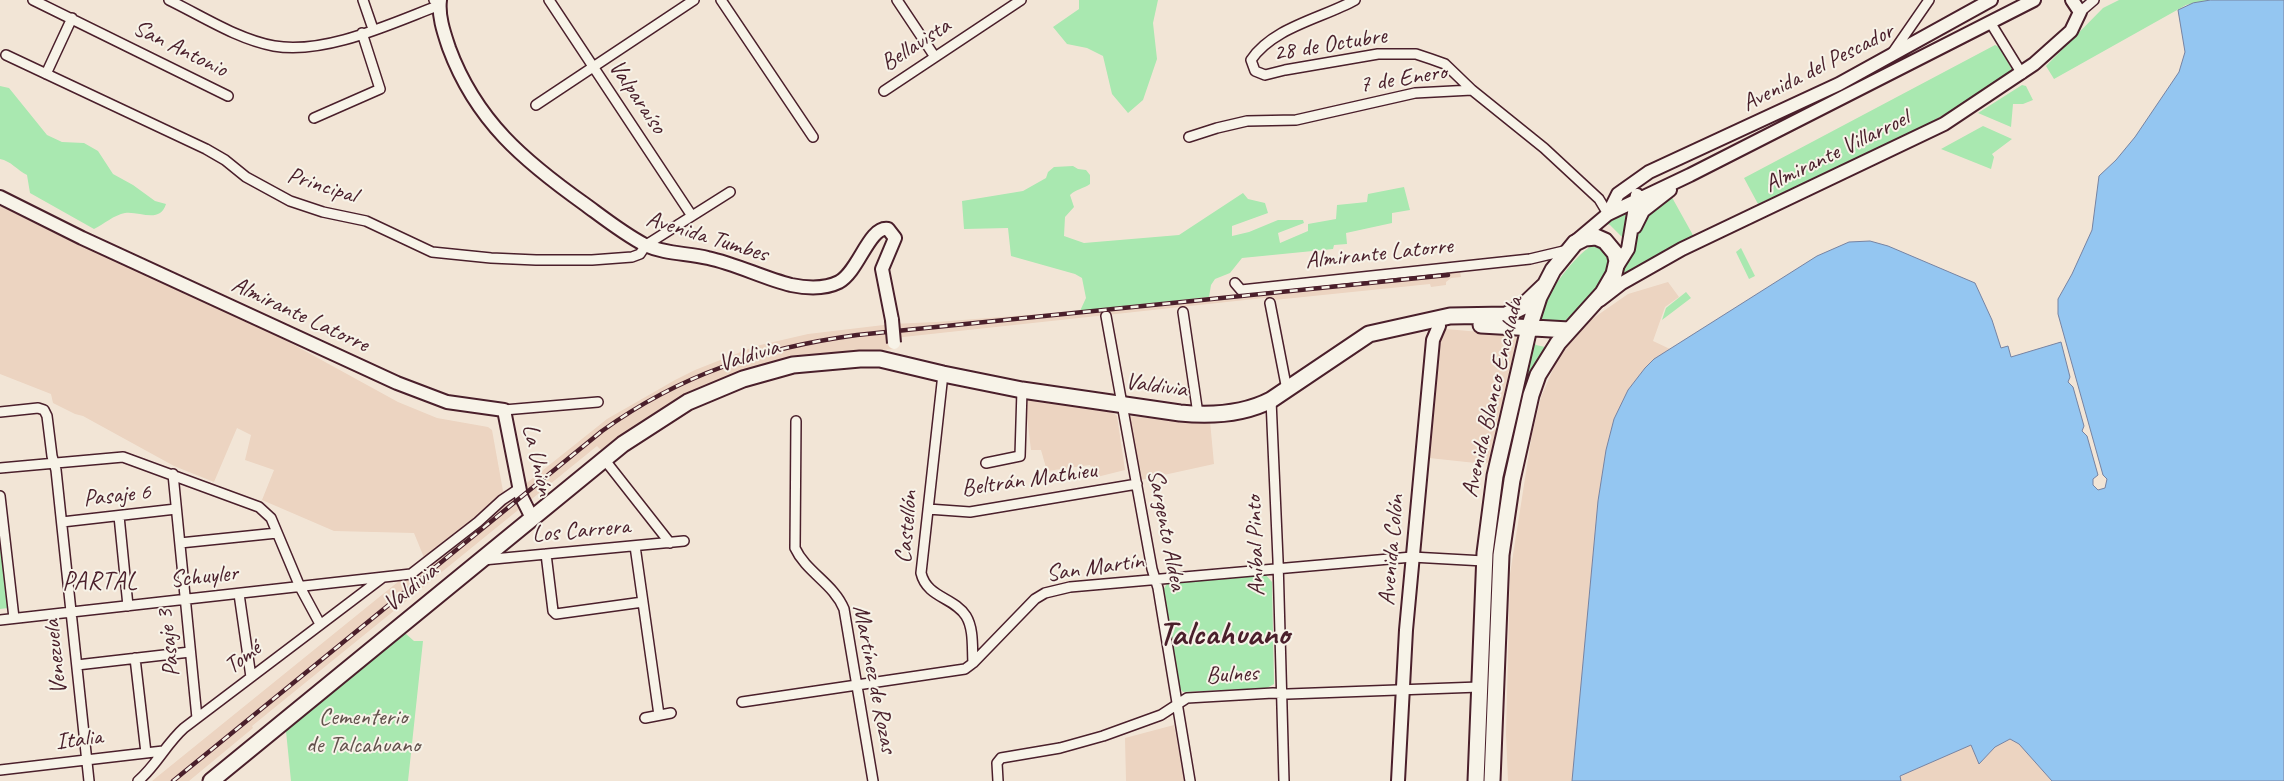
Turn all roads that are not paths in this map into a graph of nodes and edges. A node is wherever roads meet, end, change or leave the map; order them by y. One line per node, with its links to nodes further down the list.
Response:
1 (33, 0): 17 (street, San Antonio)
2 (169, 0): 20 (street)
3 (363, 0): 19 (street)
4 (549, 0): 24 (street, Valparaíso)
5 (694, 0): 24 (street)
6 (721, 0): 32 (street)
7 (897, 0): 22 (street)
8 (1021, 0): 22 (street, Bellavista)
9 (1355, 0): 27 (street, 28 de Octubre)
10 (1929, 0): 23 (street)
11 (1991, 0): 23 (main road, Avenida del Pescador)
12 (2034, 0): 18 (main road)
13 (2072, 0): 16 (main road)
14 (2094, 0): 16 (street)
15 (438, 2): 19 (street); 41 (main road, Avenida Tumbes)
16 (2080, 12): 26 (main road, Almirante Villarroel)
17 (72, 18): 25 (street); 29 (street, San Antonio)
18 (1990, 22): 26 (street); 35 (main road)
19 (373, 30): 20 (street)
20 (362, 33): 31 (street)
21 (6, 55): 25 (street, Principal)
22 (934, 57): 28 (street, Bellavista)
23 (1890, 57): 34 (main road, Avenida del Pescador)
24 (594, 67): 30 (street); 40 (street, Valparaíso)
25 (46, 74): 41 (street, Principal)
26 (2022, 74): 50 (main road, Almirante Villarroel)
27 (1472, 90): 33 (street, 7 de Enero); 39 (street, 7 de Enero)
28 (884, 91)
29 (228, 96)
30 (536, 105)
31 (314, 118)
32 (813, 137)
33 (1189, 137)
34 (1662, 168): 38 (main road); 39 (main road)
35 (1690, 175): 38 (main road); 43 (main road)
36 (730, 192): 40 (street)
37 (0, 196): 63 (main road, Almirante Latorre)
38 (1635, 201): 39 (main road, Avenida Blanco Encalada); 43 (main road, Avenida Blanco Encalada)
39 (1608, 214): 42 (main road, Avenida Blanco Encalada)
40 (692, 216): 41 (street)
41 (646, 245): 56 (main road, Avenida Tumbes, bridge)
42 (1571, 246): 44 (street, Almirante Latorre); 45 (main road, Avenida Blanco Encalada); 46 (main road)
43 (1628, 249): 46 (main road, Avenida Blanco Encalada)
44 (1530, 258): 45 (street, Almirante Latorre); 47 (street, Almirante Latorre)
45 (1556, 266): 48 (main road, Avenida Blanco Encalada)
46 (1616, 268): 50 (main road, Avenida Blanco Encalada)
47 (1235, 283)
48 (1544, 286): 53 (main road, Valdivia); 54 (main road, Avenida Blanco Encalada)
49 (1270, 303): 59 (street)
50 (1592, 306): 55 (main road, Avenida Blanco Encalada)
51 (1183, 312): 65 (street)
52 (1106, 316): 62 (street, Sargento Aldea)
53 (1442, 322): 54 (main road, Valdivia); 59 (main road, Valdivia); 86 (main road, Avenida Colón)
54 (1529, 328): 55 (main road, Valdivia); 88 (main road, Avenida Blanco Encalada)
55 (1569, 330): 90 (main road, Avenida Blanco Encalada)
56 (895, 363): 57 (main road, Valdivia); 67 (main road, Valdivia)
57 (943, 374): 58 (main road, Valdivia); 76 (street, Castellón)
58 (1022, 390): 62 (main road, Valdivia); 69 (street)
59 (1287, 390): 60 (main road, Valdivia)
60 (1271, 400): 65 (main road, Valdivia); 89 (street, Aníbal Pinto)
61 (598, 402): 63 (street, Almirante Latorre)
62 (1122, 404): 65 (main road, Valdivia); 72 (street, Sargento Aldea)
63 (504, 410): 73 (main road, La Unión)
64 (0, 412): 68 (street, Venezuela)
65 (1198, 414)
66 (796, 421): 108 (street, Martínez de Rozas)
67 (604, 459): 78 (main road, Valdivia); 83 (street)
68 (54, 462): 70 (street); 71 (street); 79 (street, Venezuela)
69 (986, 463)
70 (0, 468)
71 (173, 474): 75 (street, Pasaje 3); 80 (street)
72 (1137, 484): 76 (street, Beltrán Mathieu); 92 (street, Sargento Aldea)
73 (520, 488): 78 (main road, La Unión); 91 (street, Schuyler)
74 (0, 496): 99 (street)
75 (176, 509): 77 (street, Pasaje 6); 82 (street, Pasaje 3)
76 (928, 509): 104 (street, Castellón)
77 (118, 516): 79 (street, Pasaje 6); 97 (street)
78 (532, 518): 87 (main road, Valdivia)
79 (62, 522): 98 (street, Venezuela)
80 (277, 533): 82 (street); 93 (street)
81 (684, 542): 83 (street, Los Carrera)
82 (180, 543): 95 (street, Pasaje 3)
83 (670, 543): 84 (street, Los Carrera)
84 (636, 546): 85 (street, Los Carrera); 96 (street)
85 (546, 554): 87 (street, Los Carrera); 96 (street)
86 (1412, 557): 88 (street, San Martín); 89 (street, San Martín); 110 (main road, Avenida Colón)
87 (481, 560): 124 (main road, Valdivia)
88 (1484, 561): 90 (main road); 109 (main road, Avenida Blanco Encalada)
89 (1278, 569): 92 (street, San Martín); 111 (street, Aníbal Pinto)
90 (1500, 574): 107 (main road, Avenida Blanco Encalada)
91 (382, 577): 93 (street, Schuyler); 101 (street, Tomé)
92 (1156, 579): 104 (street, San Martín); 113 (street, Sargento Aldea)
93 (300, 587): 94 (street, Schuyler); 101 (street)
94 (239, 594): 95 (street, Schuyler); 106 (street)
95 (185, 600): 97 (street, Schuyler); 102 (street, Pasaje 3)
96 (643, 602): 115 (street)
97 (128, 606): 98 (street, Schuyler)
98 (71, 612): 99 (street, Schuyler); 105 (street, Venezuela)
99 (14, 618): 100 (street, Schuyler)
100 (0, 620)
101 (320, 624): 106 (street, Tomé)
102 (190, 652): 103 (street); 116 (street, Pasaje 3)
103 (135, 658): 105 (street); 119 (street)
104 (973, 663): 108 (street, San Martín)
105 (77, 665): 120 (street, Venezuela)
106 (251, 677): 116 (street, Tomé)
107 (1496, 678): 109 (main road); 131 (main road, Avenida Blanco Encalada)
108 (858, 685): 112 (street, San Martín); 125 (street, Martínez de Rozas)
109 (1479, 687): 110 (street, Bulnes); 130 (main road, Avenida Blanco Encalada)
110 (1402, 689): 111 (street, Bulnes); 129 (main road, Avenida Colón)
111 (1280, 694): 113 (street, Bulnes); 128 (street, Aníbal Pinto)
112 (742, 702)
113 (1176, 704): 126 (street, Bulnes); 127 (street, Sargento Aldea)
114 (671, 713): 115 (street)
115 (659, 715): 117 (street)
116 (197, 718): 118 (street, Tomé)
117 (645, 718)
118 (163, 751): 119 (street, Italia); 123 (street, Tomé)
119 (146, 753): 120 (street, Italia)
120 (87, 760): 121 (street, Italia); 122 (street, Venezuela)
121 (0, 770)
122 (89, 781)
123 (138, 781)
124 (211, 781)
125 (873, 781)
126 (998, 781)
127 (1190, 781)
128 (1284, 781)
129 (1398, 781)
130 (1476, 781)
131 (1492, 781)

